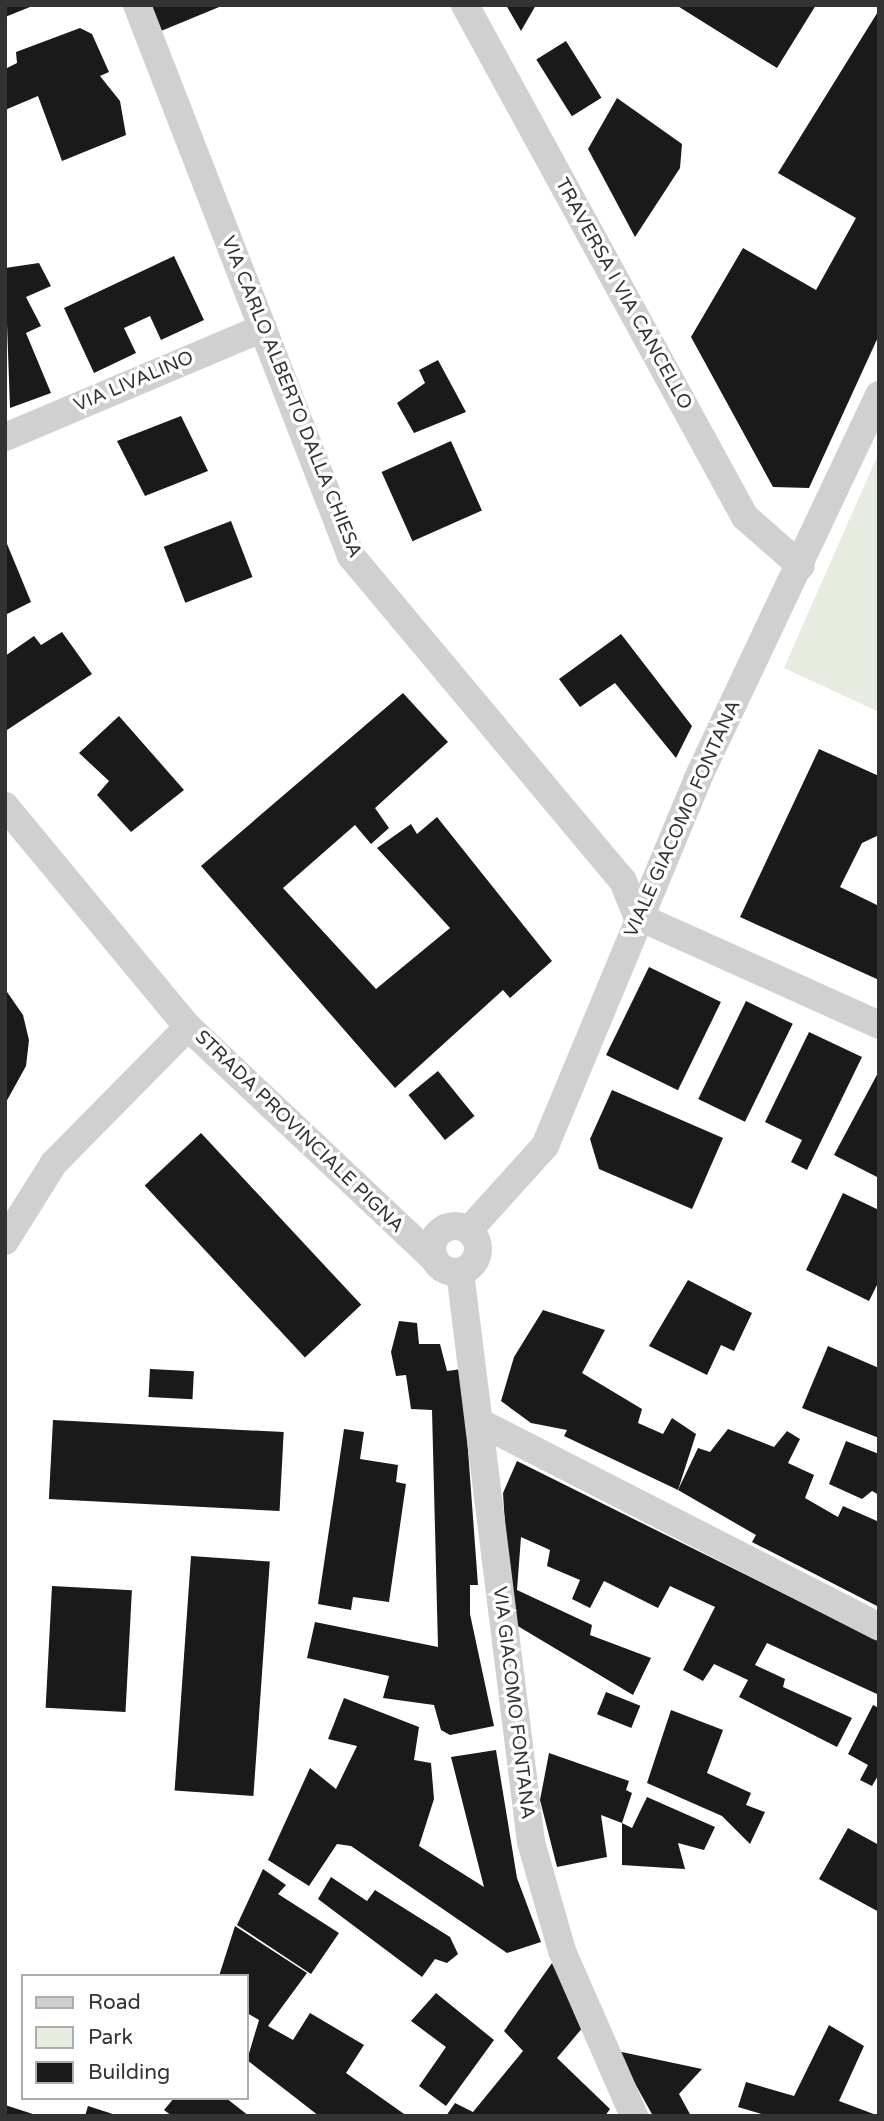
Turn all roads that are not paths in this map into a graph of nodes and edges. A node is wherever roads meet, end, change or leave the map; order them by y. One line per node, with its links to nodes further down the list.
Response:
1 (137, 5): 3 (street, VIA CARLO ALBERTO DALLA CHIESA)
2 (466, 5): 6 (street, TRAVERSA I VIA CANCELLO)
3 (263, 328): 5 (street, VIA LIVALINO); 8 (street, VIA CARLO ALBERTO DALLA CHIESA)
4 (879, 395): 6 (street, VIALE GIACOMO FONTANA)
5 (5, 437)
6 (801, 566): 8 (street, VIALE GIACOMO FONTANA)
7 (5, 806): 10 (street, STRADA PROVINCIALE PIGNA)
8 (638, 916): 9 (street); 11 (street, VIALE GIACOMO FONTANA)
9 (879, 1025)
10 (188, 1027): 12 (street); 13 (street, STRADA PROVINCIALE PIGNA)
11 (469, 1230): 13 (street); 14 (street)
12 (5, 1241)
13 (435, 1261): 14 (street)
14 (460, 1272): 15 (street, VIA GIACOMO FONTANA)
15 (481, 1423): 16 (street); 17 (street, VIA GIACOMO FONTANA)
16 (879, 1627)
17 (634, 2116)

